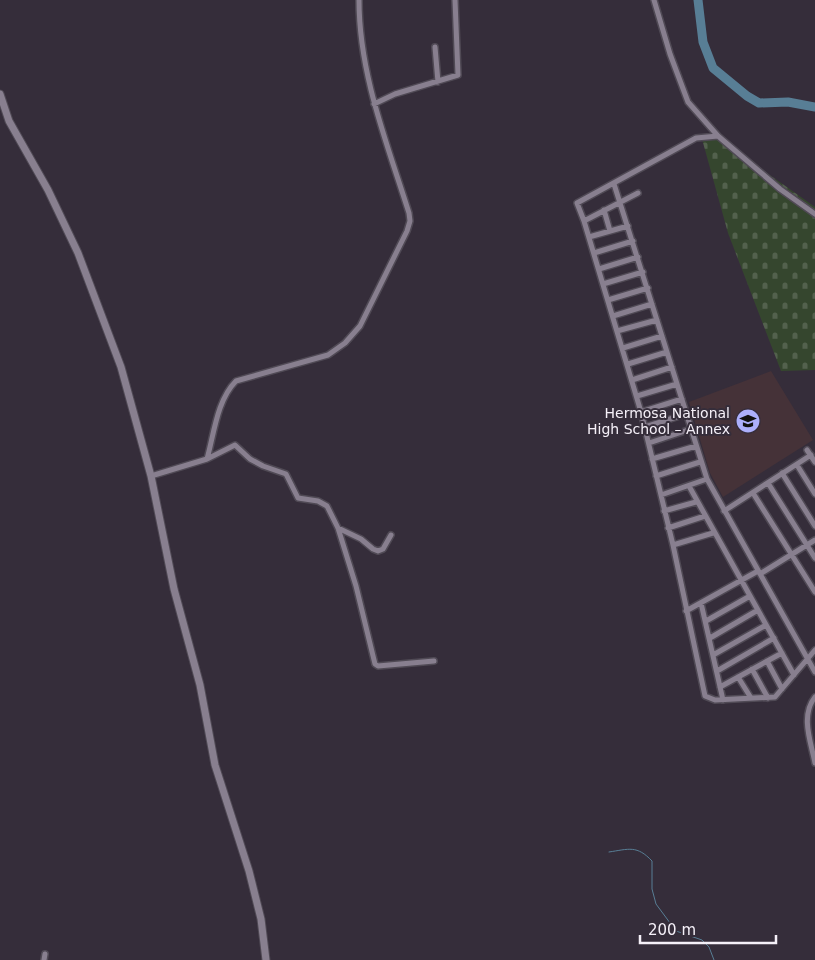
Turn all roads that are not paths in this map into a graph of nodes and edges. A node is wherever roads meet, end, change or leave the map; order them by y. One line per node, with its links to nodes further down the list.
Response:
1 (359, 0): 7 (street)
2 (455, 0): 5 (street)
3 (654, 0): 8 (street)
4 (435, 47): 5 (street)
5 (438, 82): 7 (street)
6 (0, 94): 53 (street)
7 (374, 104): 47 (street)
8 (718, 136): 9 (street); 13 (street)
9 (614, 184): 11 (street); 14 (street)
10 (638, 193): 11 (street)
11 (621, 202): 12 (street); 15 (street)
12 (604, 210): 14 (street); 16 (street)
13 (815, 214)
14 (584, 221): 17 (street)
15 (628, 226): 16 (street); 18 (street)
16 (610, 231): 17 (street)
17 (589, 237): 19 (street)
18 (633, 241): 19 (street); 20 (street)
19 (594, 253): 21 (street)
20 (638, 257): 21 (street); 22 (street)
21 (599, 269): 23 (street)
22 (643, 272): 23 (street); 24 (street)
23 (603, 284): 25 (street)
24 (648, 288): 25 (street); 26 (street)
25 (608, 300): 27 (street)
26 (652, 304): 27 (street); 28 (street)
27 (613, 316): 29 (street)
28 (657, 320): 29 (street); 30 (street)
29 (617, 331): 31 (street)
30 (662, 336): 31 (street); 32 (street)
31 (623, 348): 33 (street)
32 (667, 352): 33 (street); 34 (street)
33 (628, 364): 35 (street)
34 (672, 367): 35 (street); 36 (street)
35 (632, 380): 37 (street)
36 (677, 384): 37 (street); 38 (street)
37 (637, 396): 39 (street)
38 (682, 399): 39 (street); 40 (street)
39 (641, 412): 41 (street)
40 (686, 414): 41 (street); 42 (street)
41 (645, 427): 43 (street)
42 (691, 430): 43 (street); 44 (street)
43 (649, 443): 48 (street)
44 (696, 446): 48 (street); 49 (street)
45 (807, 450): 46 (street)
46 (811, 455): 50 (street); 51 (street)
47 (207, 459): 53 (street); 66 (street)
48 (652, 460): 54 (street)
49 (700, 462): 54 (street); 55 (street)
50 (815, 462)
51 (797, 465): 52 (street); 59 (street)
52 (782, 473): 56 (street); 65 (street)
53 (151, 476): 104 (street)
54 (656, 476): 60 (street)
55 (707, 479): 57 (street); 63 (street)
56 (768, 483): 58 (street); 72 (street)
57 (689, 486): 60 (street); 61 (street)
58 (753, 493): 63 (street); 73 (street)
59 (815, 494)
60 (661, 495): 62 (street)
61 (696, 502): 62 (street); 64 (street)
62 (664, 511): 67 (street)
63 (724, 511): 75 (street)
64 (705, 516): 67 (street); 68 (street)
65 (815, 526)
66 (338, 528): 69 (street); 91 (street)
67 (668, 528): 71 (street)
68 (714, 532): 71 (street); 76 (street)
69 (391, 535)
70 (815, 540): 72 (street)
71 (673, 545): 81 (street)
72 (807, 545): 73 (street); 74 (street)
73 (792, 554): 75 (street); 77 (street)
74 (815, 558)
75 (759, 572): 76 (street); 89 (street)
76 (741, 580): 78 (street); 79 (street)
77 (815, 592)
78 (750, 596): 80 (street); 82 (street)
79 (701, 603): 81 (street); 82 (street)
80 (758, 610): 83 (street); 84 (street)
81 (686, 611): 102 (street)
82 (706, 621): 84 (street)
83 (766, 625): 85 (street); 88 (street)
84 (710, 638): 88 (street)
85 (774, 638): 87 (street); 93 (street)
86 (815, 650): 89 (street)
87 (782, 653): 90 (street); 95 (street)
88 (713, 655): 93 (street)
89 (807, 660): 94 (street); 95 (street)
90 (767, 661): 92 (street); 98 (street)
91 (434, 662)
92 (752, 669): 96 (street); 101 (street)
93 (717, 671): 97 (street)
94 (815, 672)
95 (794, 675): 98 (street)
96 (738, 676): 97 (street); 100 (street)
97 (720, 687): 102 (street)
98 (782, 689): 101 (street)
99 (815, 696): 103 (street)
100 (751, 698): 101 (street); 102 (street)
101 (768, 698)
102 (723, 700)
103 (815, 763)
104 (266, 960)

